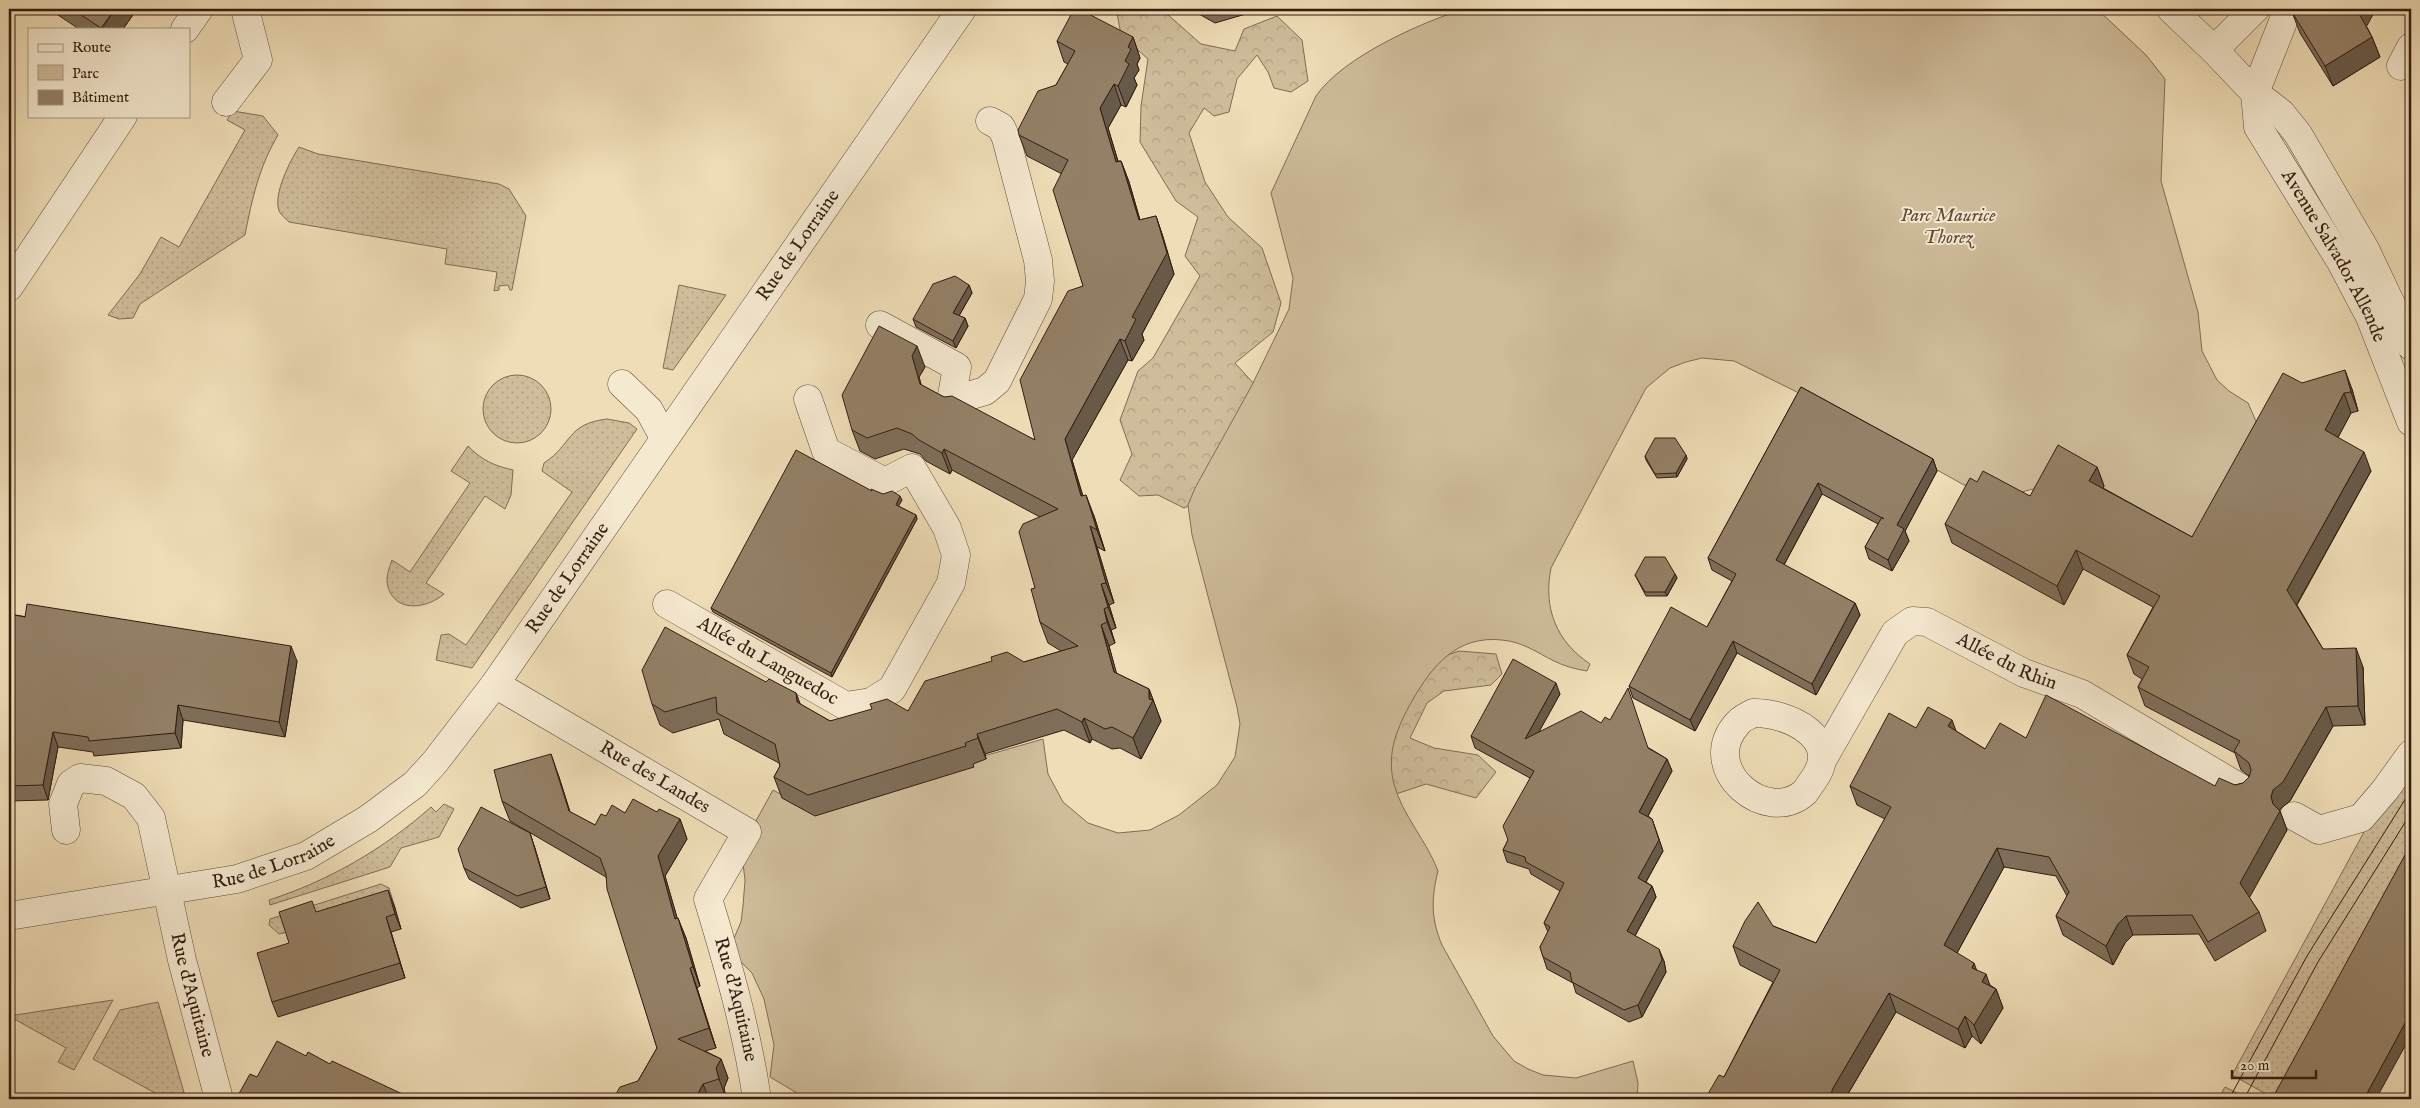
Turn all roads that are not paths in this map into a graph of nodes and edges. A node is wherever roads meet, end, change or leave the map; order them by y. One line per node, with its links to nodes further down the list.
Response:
1 (199, 9): 7 (street)
2 (245, 9): 10 (street)
3 (962, 9): 19 (street, Rue de Lorraine)
4 (2171, 9): 8 (street, Avenue Salvador Allende)
5 (2255, 9): 8 (street)
6 (2288, 9): 9 (street)
7 (186, 28)
8 (2214, 50): 9 (street, Avenue Salvador Allende)
9 (2254, 93): 15 (street, Avenue Salvador Allende); 18 (street, Avenue Salvador Allende)
10 (226, 102)
11 (122, 118): 13 (street)
12 (990, 122): 14 (street)
13 (9, 287)
14 (880, 325)
15 (2411, 346)
16 (622, 384): 19 (street)
17 (808, 399): 20 (street, Allée du Languedoc)
18 (2411, 422)
19 (664, 438): 21 (street, Rue de Lorraine)
20 (667, 604)
21 (495, 684): 27 (street, Rue de Lorraine); 28 (street, Rue des Landes)
22 (2411, 754): 25 (street)
23 (1824, 757): 24 (street, Allée du Rhin)
24 (2242, 789)
25 (2294, 816)
26 (66, 830): 27 (street, Rue d'Aquitaine)
27 (167, 891): 29 (street, Rue de Lorraine); 30 (street, Rue d'Aquitaine)
28 (708, 899): 31 (street, Rue d'Aquitaine)
29 (9, 916)
30 (219, 1099)
31 (757, 1099)

